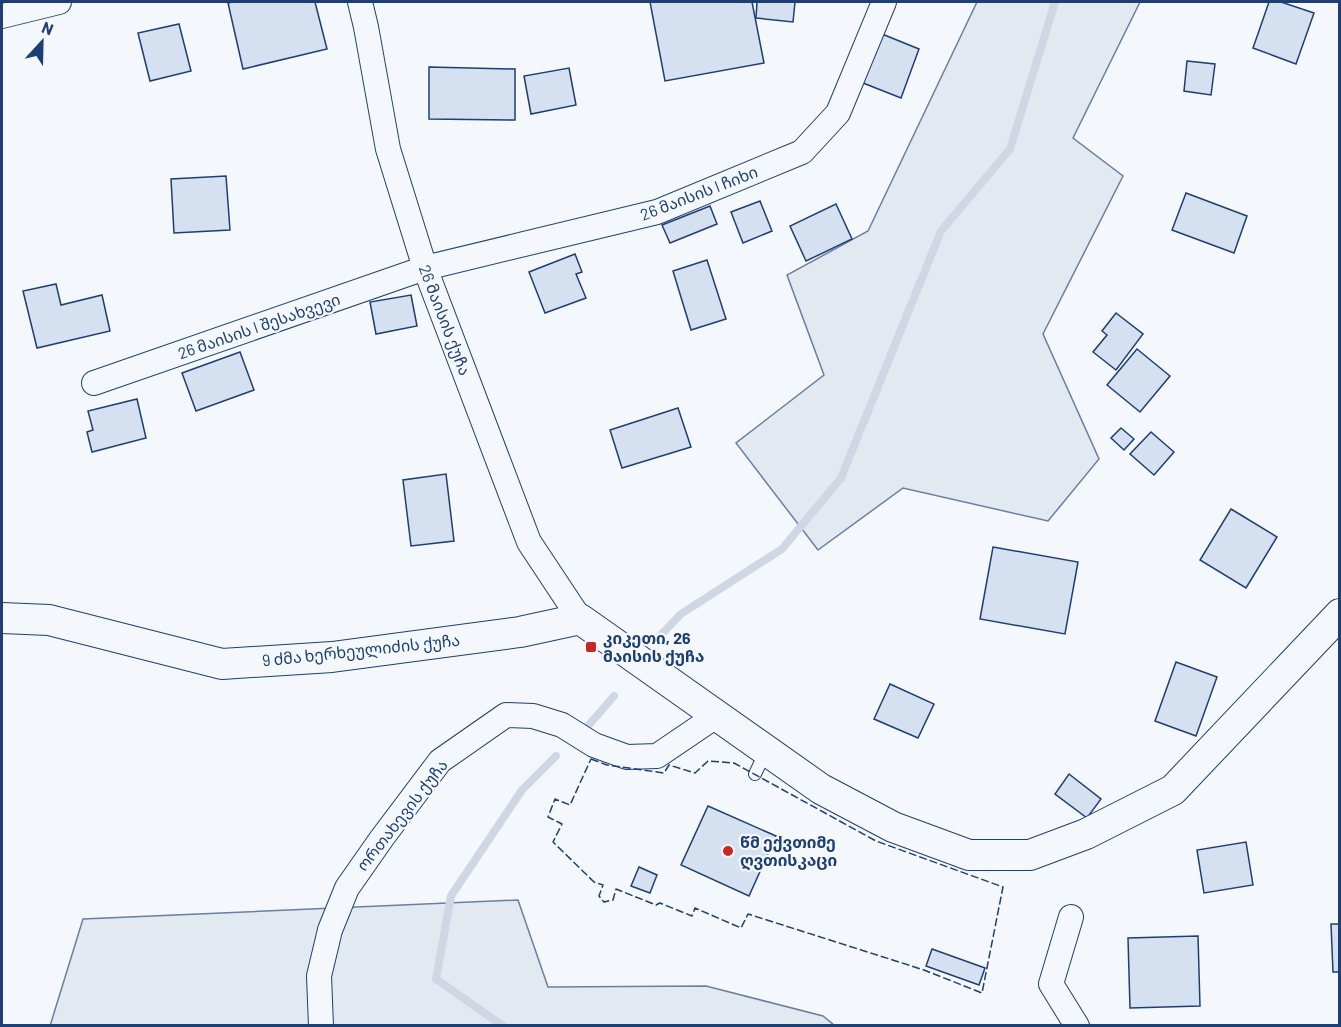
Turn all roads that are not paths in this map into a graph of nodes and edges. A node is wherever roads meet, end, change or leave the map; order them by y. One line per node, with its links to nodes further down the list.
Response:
1 (59, 2): 4 (street)
2 (360, 2): 5 (street, 26 მაისის ქუჩა)
3 (884, 2): 5 (street, 26 მაისის I ჩიხი)
4 (2, 16)
5 (425, 268): 6 (street, 26 მაისის I შესახვევი); 9 (street, 26 მაისის ქუჩა)
6 (94, 383)
7 (1340, 614): 10 (street)
8 (2, 618): 9 (street, 9 ძმა ხერხეულიძის ქუჩა)
9 (580, 619): 10 (street)
10 (716, 716): 12 (street, ორთახევის ქუჩა)
11 (1071, 917): 13 (street)
12 (321, 1026)
13 (1077, 1026)

